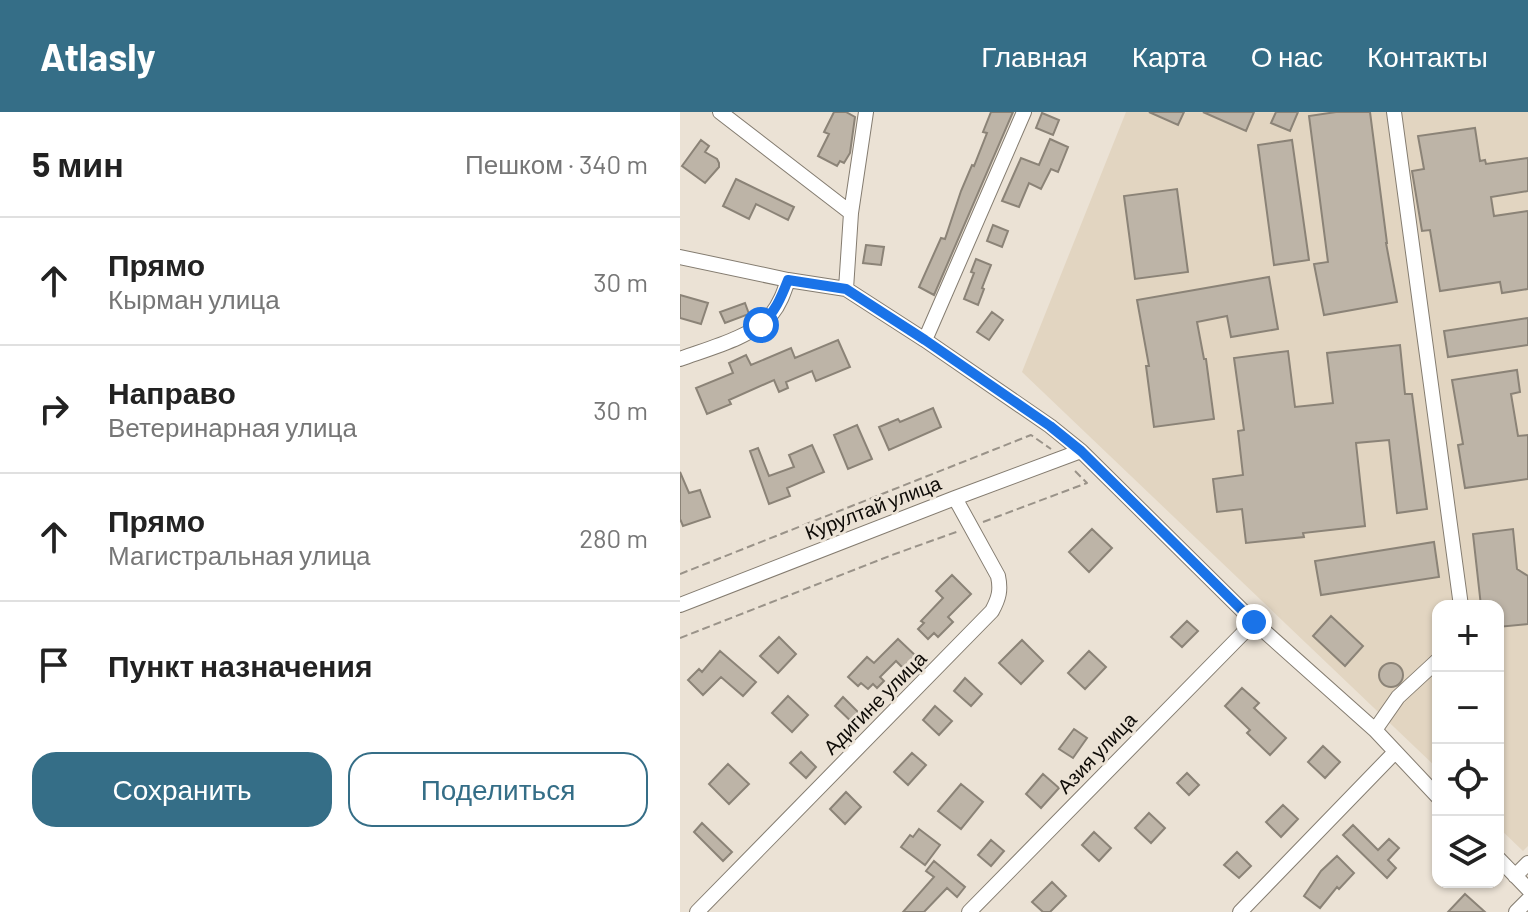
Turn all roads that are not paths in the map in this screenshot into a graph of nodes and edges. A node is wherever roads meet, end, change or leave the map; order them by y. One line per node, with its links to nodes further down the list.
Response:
1 (720, 112): 5 (street)
2 (866, 112): 5 (street)
3 (1024, 112): 9 (street)
4 (1394, 112): 13 (street)
5 (851, 213): 8 (street)
6 (680, 257): 7 (street)
7 (788, 280): 8 (street); 10 (street)
8 (846, 289): 9 (street)
9 (925, 340): 11 (street)
10 (680, 359)
11 (1081, 451): 12 (street, Курултай улица); 15 (street)
12 (955, 498): 14 (street, Курултай улица); 25 (street, Адигине улица)
13 (1460, 600)
14 (680, 605)
15 (1254, 622): 17 (street); 26 (street, Азия улица)
16 (1432, 666): 17 (street)
17 (1375, 730): 18 (street)
18 (1395, 752): 19 (street); 27 (street)
19 (1432, 791)
20 (1528, 863): 22 (street)
21 (1504, 864): 22 (street)
22 (1515, 876): 23 (street)
23 (1528, 889)
24 (1528, 900): 28 (street)
25 (697, 912)
26 (969, 912)
27 (1240, 912)
28 (1516, 912)

